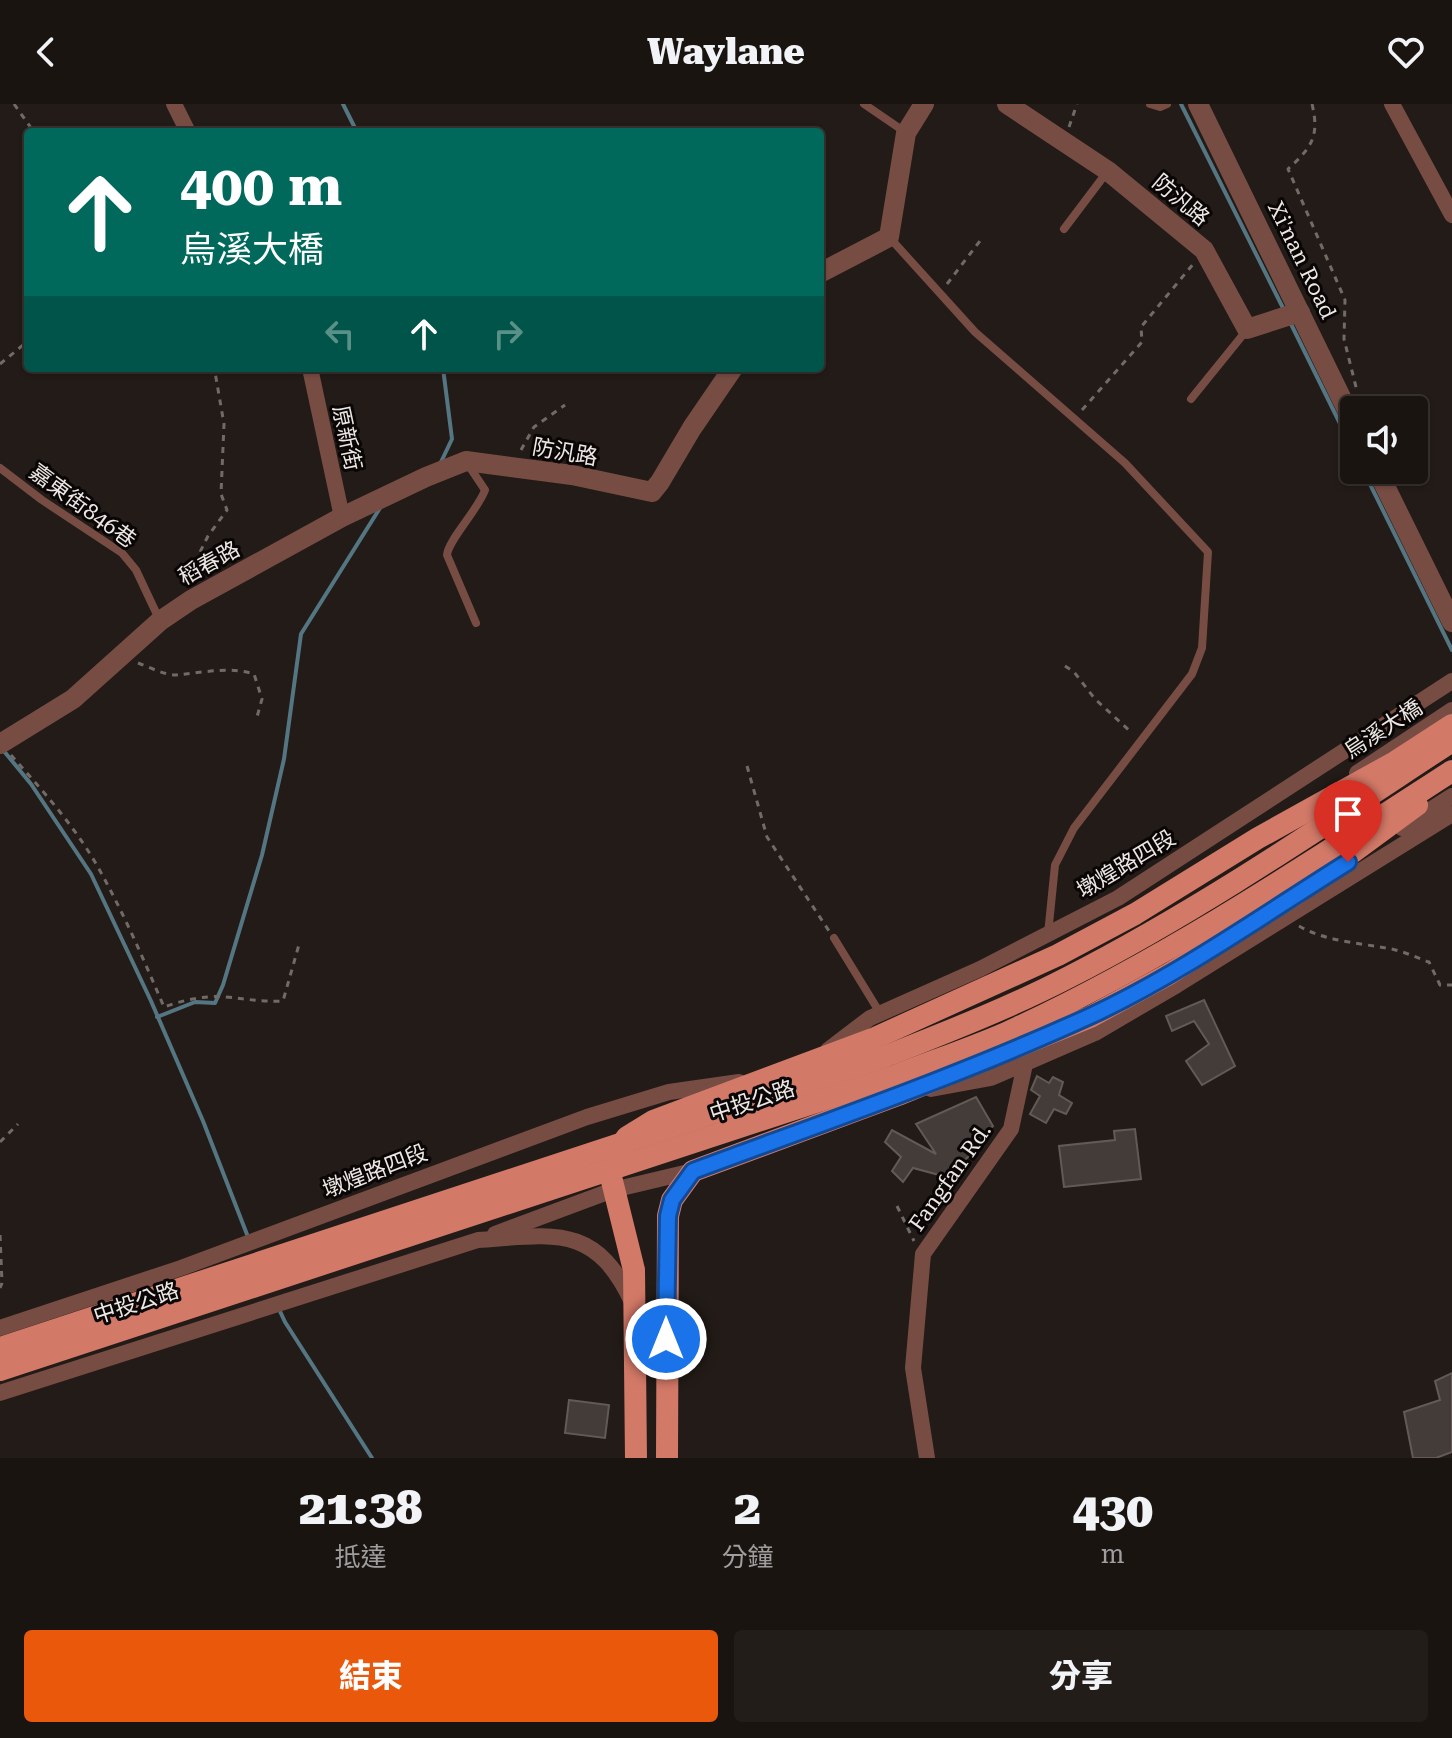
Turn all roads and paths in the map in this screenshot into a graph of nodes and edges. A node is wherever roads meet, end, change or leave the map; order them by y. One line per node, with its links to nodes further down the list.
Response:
1 (14, 104): 12 (path)
2 (174, 104): 13 (street)
3 (864, 104): 14 (lane)
4 (924, 104): 14 (street)
5 (1007, 104): 15 (street, 防汎路)
6 (1077, 104): 15 (path)
7 (1150, 104): 8 (lane)
8 (1167, 104)
9 (1312, 104): 32 (path)
10 (1392, 104): 17 (street)
11 (1202, 110): 24 (street, Xi'nan Road)
12 (31, 128)
13 (186, 128)
14 (906, 133): 19 (street)
15 (1065, 140): 16 (street, 防汎路)
16 (1108, 171): 18 (lane); 21 (street, 防汎路)
17 (1452, 215)
18 (1064, 229)
19 (889, 237): 22 (street); 23 (lane)
20 (983, 237): 23 (path)
21 (1204, 250): 25 (street, 防汎路); 35 (path)
22 (824, 271)
23 (940, 294): 35 (lane)
24 (1300, 312): 25 (street); 31 (street, Xi'nan Road)
25 (1247, 329): 33 (lane)
26 (24, 344): 27 (path)
27 (0, 364)
28 (215, 372): 41 (path)
29 (311, 372): 40 (street, 原新街)
30 (730, 372): 37 (street, 防汎路)
31 (1340, 396)
32 (1359, 396)
33 (1191, 399)
34 (565, 405): 37 (path)
35 (1075, 419): 51 (lane)
36 (466, 461): 37 (street, 防汎路); 40 (street, 稻春路); 44 (lane)
37 (511, 467)
38 (0, 468): 42 (lane, 嘉東街846巷)
39 (1384, 484): 43 (street)
40 (342, 517): 41 (street, 稻春路)
41 (191, 600): 42 (street, 稻春路)
42 (160, 621): 45 (street, 稻春路)
43 (1452, 622)
44 (476, 623)
45 (120, 657): 49 (path); 53 (street, 稻春路)
46 (1065, 666): 51 (path)
47 (1452, 681): 62 (street, 墩煌路四段)
48 (1452, 710): 59 (street, 烏溪大橋)
49 (257, 717)
50 (1452, 725): 59 (main road)
51 (1141, 741): 62 (lane)
52 (1452, 741): 84 (main road, 中投公路, bridge)
53 (0, 744): 64 (path)
54 (747, 766): 63 (path)
55 (1452, 771): 85 (main road, 中投公路, bridge)
56 (1452, 783): 60 (main road)
57 (1452, 796): 60 (street)
58 (1452, 814): 61 (street)
59 (1258, 838): 67 (main road)
60 (1296, 894): 70 (main road)
61 (1286, 918): 65 (path); 68 (street)
62 (1048, 935): 66 (street, 墩煌路四段)
63 (834, 938): 66 (lane)
64 (300, 941)
65 (1452, 985)
66 (880, 1013): 67 (street, 墩煌路四段)
67 (812, 1062): 69 (main road)
68 (1025, 1064): 70 (street); 78 (street, Fangfan Rd.)
69 (772, 1077): 74 (main road); 79 (street, 墩煌路四段)
70 (898, 1095): 73 (main road)
71 (18, 1124): 72 (path)
72 (0, 1142)
73 (693, 1171): 74 (street); 88 (main road)
74 (613, 1190): 77 (street); 81 (main road)
75 (897, 1206): 78 (path)
76 (0, 1235): 80 (path)
77 (478, 1240): 81 (street); 83 (street)
78 (923, 1254): 89 (street, Fangfan Rd.)
79 (181, 1268): 82 (street, 墩煌路四段); 83 (street)
80 (0, 1288)
81 (636, 1311): 87 (main road)
82 (0, 1328)
83 (200, 1329): 86 (street)
84 (0, 1348)
85 (0, 1370)
86 (0, 1393)
87 (636, 1458)
88 (667, 1458)
89 (927, 1458)

